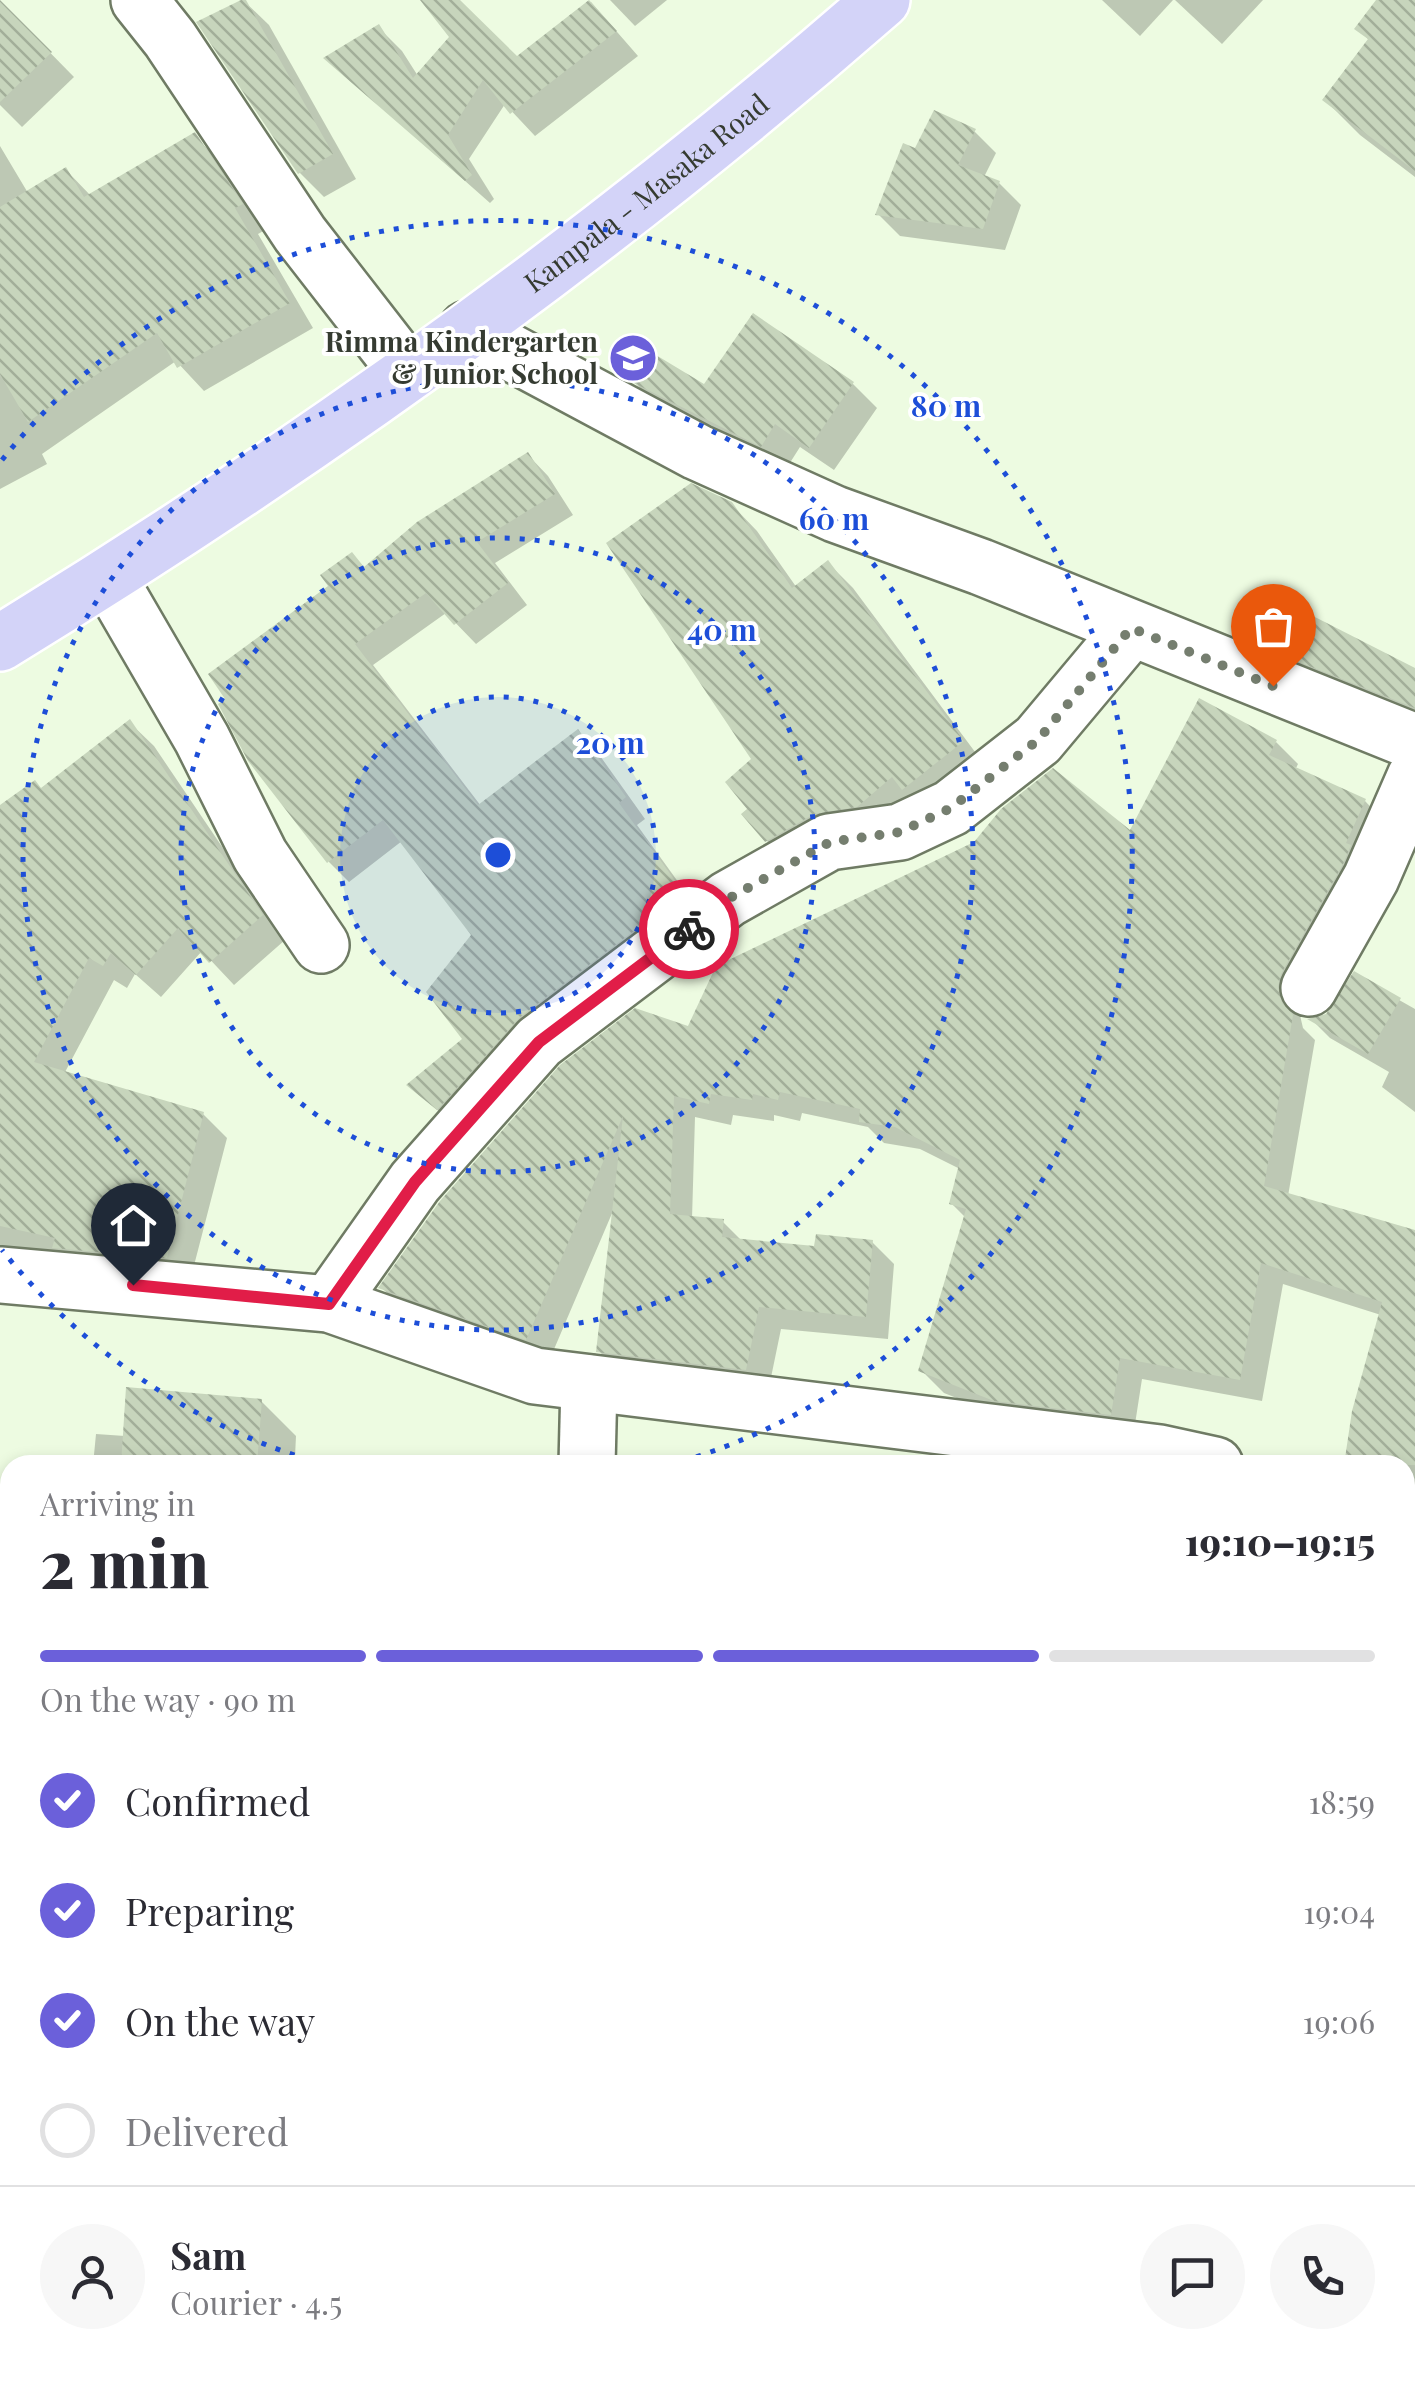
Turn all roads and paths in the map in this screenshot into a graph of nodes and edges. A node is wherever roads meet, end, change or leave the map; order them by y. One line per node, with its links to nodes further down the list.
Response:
1 (139, 0): 4 (street)
2 (882, 0): 3 (main road, Kampala - Masaka Road)
3 (467, 328): 4 (main road, Kampala - Masaka Road); 6 (street)
4 (408, 372): 5 (main road, Kampala - Masaka Road)
5 (108, 578): 7 (main road, Kampala - Masaka Road); 10 (street)
6 (1131, 628): 8 (street); 13 (street)
7 (0, 644)
8 (1415, 742)
9 (1415, 777): 11 (street)
10 (321, 945)
11 (1309, 988)
12 (0, 1274): 13 (street)
13 (329, 1304): 14 (street)
14 (590, 1383): 15 (street); 16 (street)
15 (588, 1455)
16 (1166, 1455)

